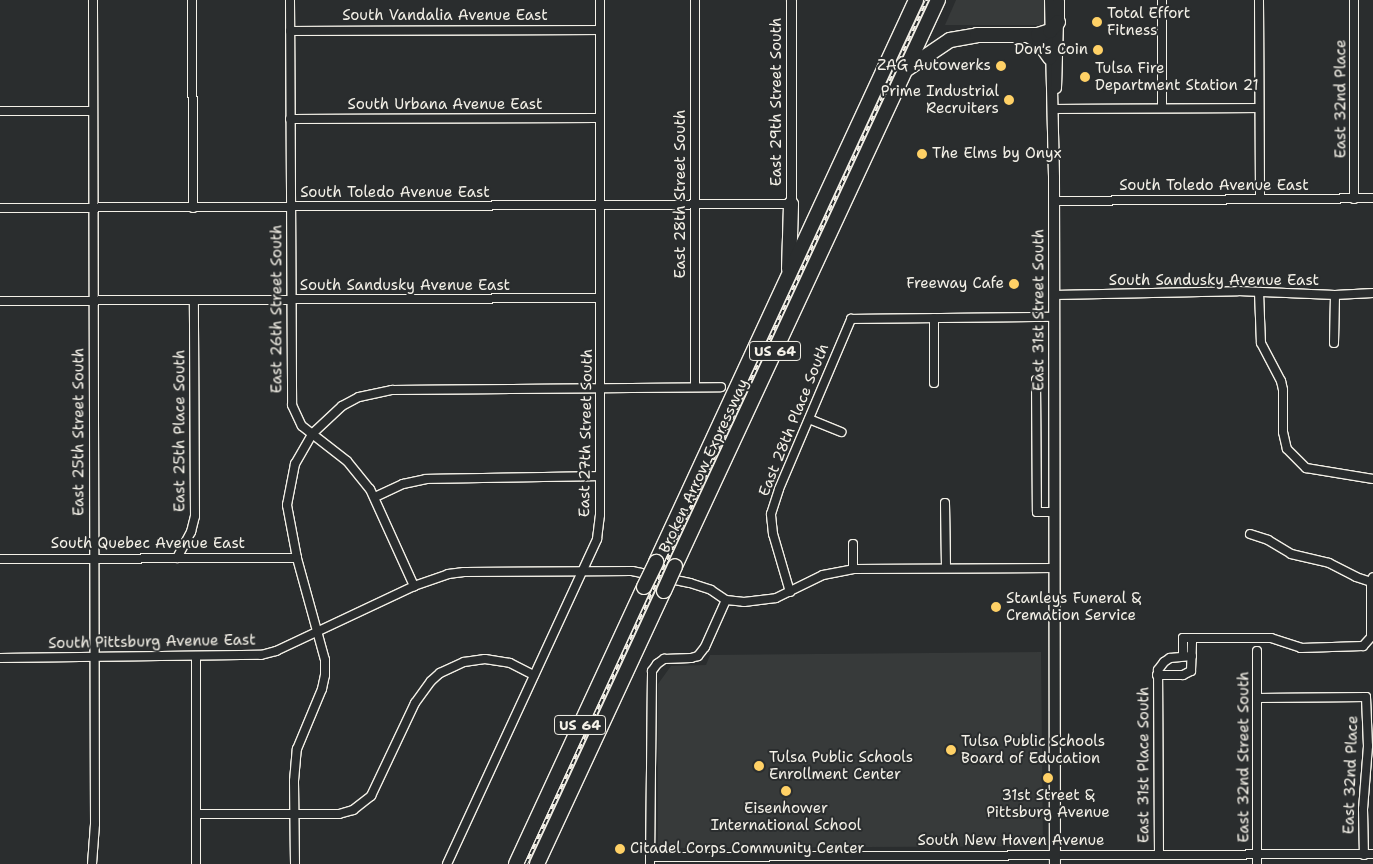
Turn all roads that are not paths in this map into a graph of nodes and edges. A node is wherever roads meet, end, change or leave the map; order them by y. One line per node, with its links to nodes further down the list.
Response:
1 (93, 0): 23 (street, East 25th Street South)
2 (192, 0): 37 (street)
3 (290, 0): 16 (street, East 26th Street South)
4 (600, 0): 15 (street, East 27th Street South)
5 (695, 0): 31 (street, East 28th Street South)
6 (791, 0): 32 (street, East 29th Street South)
7 (916, 0): 38 (highway, Broken Arrow Expressway / US 64)
8 (938, 0): 19 (highway, Broken Arrow Expressway / US 64)
9 (1050, 0): 14 (main road, East 31st Street South)
10 (1058, 0): 14 (main road, East 31st Street South)
11 (1162, 0): 20 (street)
12 (1259, 0): 21 (street)
13 (1354, 0): 29 (street, East 32nd Place)
14 (1054, 26): 17 (highway); 18 (main road, East 31st Street South); 22 (main road, East 31st Street South)
15 (600, 30): 16 (street, South Vandalia Avenue East); 25 (street, East 27th Street South)
16 (290, 31): 26 (street, East 26th Street South)
17 (1028, 35): 18 (highway); 19 (highway)
18 (1050, 58): 22 (main road, East 31st Street South)
19 (906, 70): 105 (highway, Broken Arrow Expressway / US 64, bridge)
20 (1162, 107): 21 (street); 22 (street)
21 (1259, 108): 28 (street)
22 (1054, 109): 30 (main road, East 31st Street South)
23 (93, 110): 24 (street); 36 (street, East 25th Street South)
24 (0, 111)
25 (600, 118): 26 (street, South Urbana Avenue East); 33 (street, East 27th Street South)
26 (290, 119): 34 (street, East 26th Street South)
27 (1373, 198): 29 (street, South Toledo Avenue East)
28 (1260, 199): 29 (street, South Toledo Avenue East); 30 (street, South Toledo Avenue East)
29 (1354, 199)
30 (1054, 201): 41 (main road, East 31st Street South)
31 (695, 204): 32 (street, South Toledo Avenue East); 33 (street, South Toledo Avenue East); 53 (street, East 28th Street South)
32 (790, 204): 38 (highway)
33 (600, 205): 34 (street, South Toledo Avenue East); 43 (street, East 27th Street South)
34 (291, 207): 37 (street, South Toledo Avenue East); 46 (street, East 26th Street South)
35 (0, 208): 36 (street, South Toledo Avenue East)
36 (93, 208): 37 (street, South Toledo Avenue East); 44 (street, East 25th Street South)
37 (193, 208)
38 (790, 273): 104 (highway, Broken Arrow Expressway / US 64, bridge)
39 (1259, 292): 41 (street, South Sandusky Avenue East); 42 (street, South Sandusky Avenue East); 60 (street)
40 (1373, 293): 42 (street, South Sandusky Avenue East)
41 (1054, 295): 48 (main road, East 31st Street South)
42 (1334, 295): 50 (street)
43 (600, 298): 46 (street, South Sandusky Avenue East); 55 (street, East 27th Street South)
44 (92, 300): 45 (street, South Sandusky Avenue East); 47 (street, South Sandusky Avenue East); 66 (street, East 25th Street South)
45 (194, 300): 46 (street, South Sandusky Avenue East); 67 (street, East 25th Place South)
46 (291, 300): 58 (street, East 26th Street South)
47 (0, 302)
48 (1054, 317): 49 (street); 63 (main road, East 31st Street South)
49 (934, 318): 52 (street); 56 (street, East 28th Place South)
50 (1334, 344)
51 (1036, 380): 63 (street, East 31st Street South)
52 (934, 384)
53 (695, 387): 54 (street); 55 (street)
54 (721, 387)
55 (600, 388): 58 (street); 59 (street, East 27th Street South)
56 (809, 419): 57 (street); 76 (street, East 28th Place South)
57 (842, 432)
58 (312, 434): 61 (street, East 26th Street South); 68 (street)
59 (600, 476): 61 (street); 73 (street, East 27th Street South)
60 (1373, 479)
61 (375, 497): 75 (street, East 26th Street South)
62 (945, 503): 70 (street)
63 (1054, 512): 71 (main road, East 31st Street South)
64 (1250, 534): 74 (street)
65 (853, 544): 72 (street)
66 (94, 558): 67 (street, South Quebec Avenue East); 69 (street, South Quebec Avenue East); 84 (street, East 25th Street South)
67 (177, 558): 68 (street, South Quebec Avenue East)
68 (297, 558): 78 (street)
69 (0, 559)
70 (946, 568): 71 (street, South Pittsburg Avenue East); 72 (street, South Pittsburg Avenue East)
71 (1055, 568): 96 (main road, East 31st Street South)
72 (854, 569): 76 (street, South Pittsburg Avenue East)
73 (583, 570): 75 (street, South Pittsburg Avenue East); 77 (street, South Pittsburg Avenue East); 86 (street, East 27th Street South)
74 (1372, 580): 79 (street)
75 (414, 586): 78 (street, South Pittsburg Avenue East)
76 (790, 592): 77 (street, South Pittsburg Avenue East)
77 (726, 600): 97 (street)
78 (318, 633): 81 (street, South Pittsburg Avenue East); 90 (street)
79 (1192, 638): 82 (street); 83 (street)
80 (1257, 651): 88 (street, East 32nd Street South)
81 (196, 656): 84 (street, South Pittsburg Avenue East); 89 (street)
82 (1183, 656): 83 (street, East 31st Place South); 87 (street, East 31st Place South)
83 (1192, 656): 87 (street, East 31st Place South)
84 (94, 657): 85 (street, South Pittsburg Avenue East); 100 (street, East 25th Street South)
85 (0, 658)
86 (534, 674): 90 (street); 103 (street, East 27th Street South)
87 (1157, 675): 91 (street, East 31st Place South)
88 (1258, 698): 92 (street, East 32nd Street South); 93 (street, East 32nd Place)
89 (196, 814): 90 (street); 101 (street)
90 (295, 814): 102 (street)
91 (1159, 854): 92 (street, South New Haven Avenue); 96 (street, South New Haven Avenue)
92 (1257, 854): 93 (street, South New Haven Avenue); 107 (street, East 32nd Street South)
93 (1364, 854): 94 (street, South New Haven Avenue)
94 (1373, 854)
95 (953, 855): 96 (street, South New Haven Avenue); 99 (street, South New Haven Avenue); 106 (street)
96 (1055, 859)
97 (650, 860): 98 (street, South New Haven Avenue)
98 (749, 860): 99 (street, South New Haven Avenue)
99 (850, 860)
100 (92, 864)
101 (196, 864)
102 (295, 864)
103 (447, 864)
104 (516, 864)
105 (537, 864)
106 (953, 864)
107 (1257, 864)

